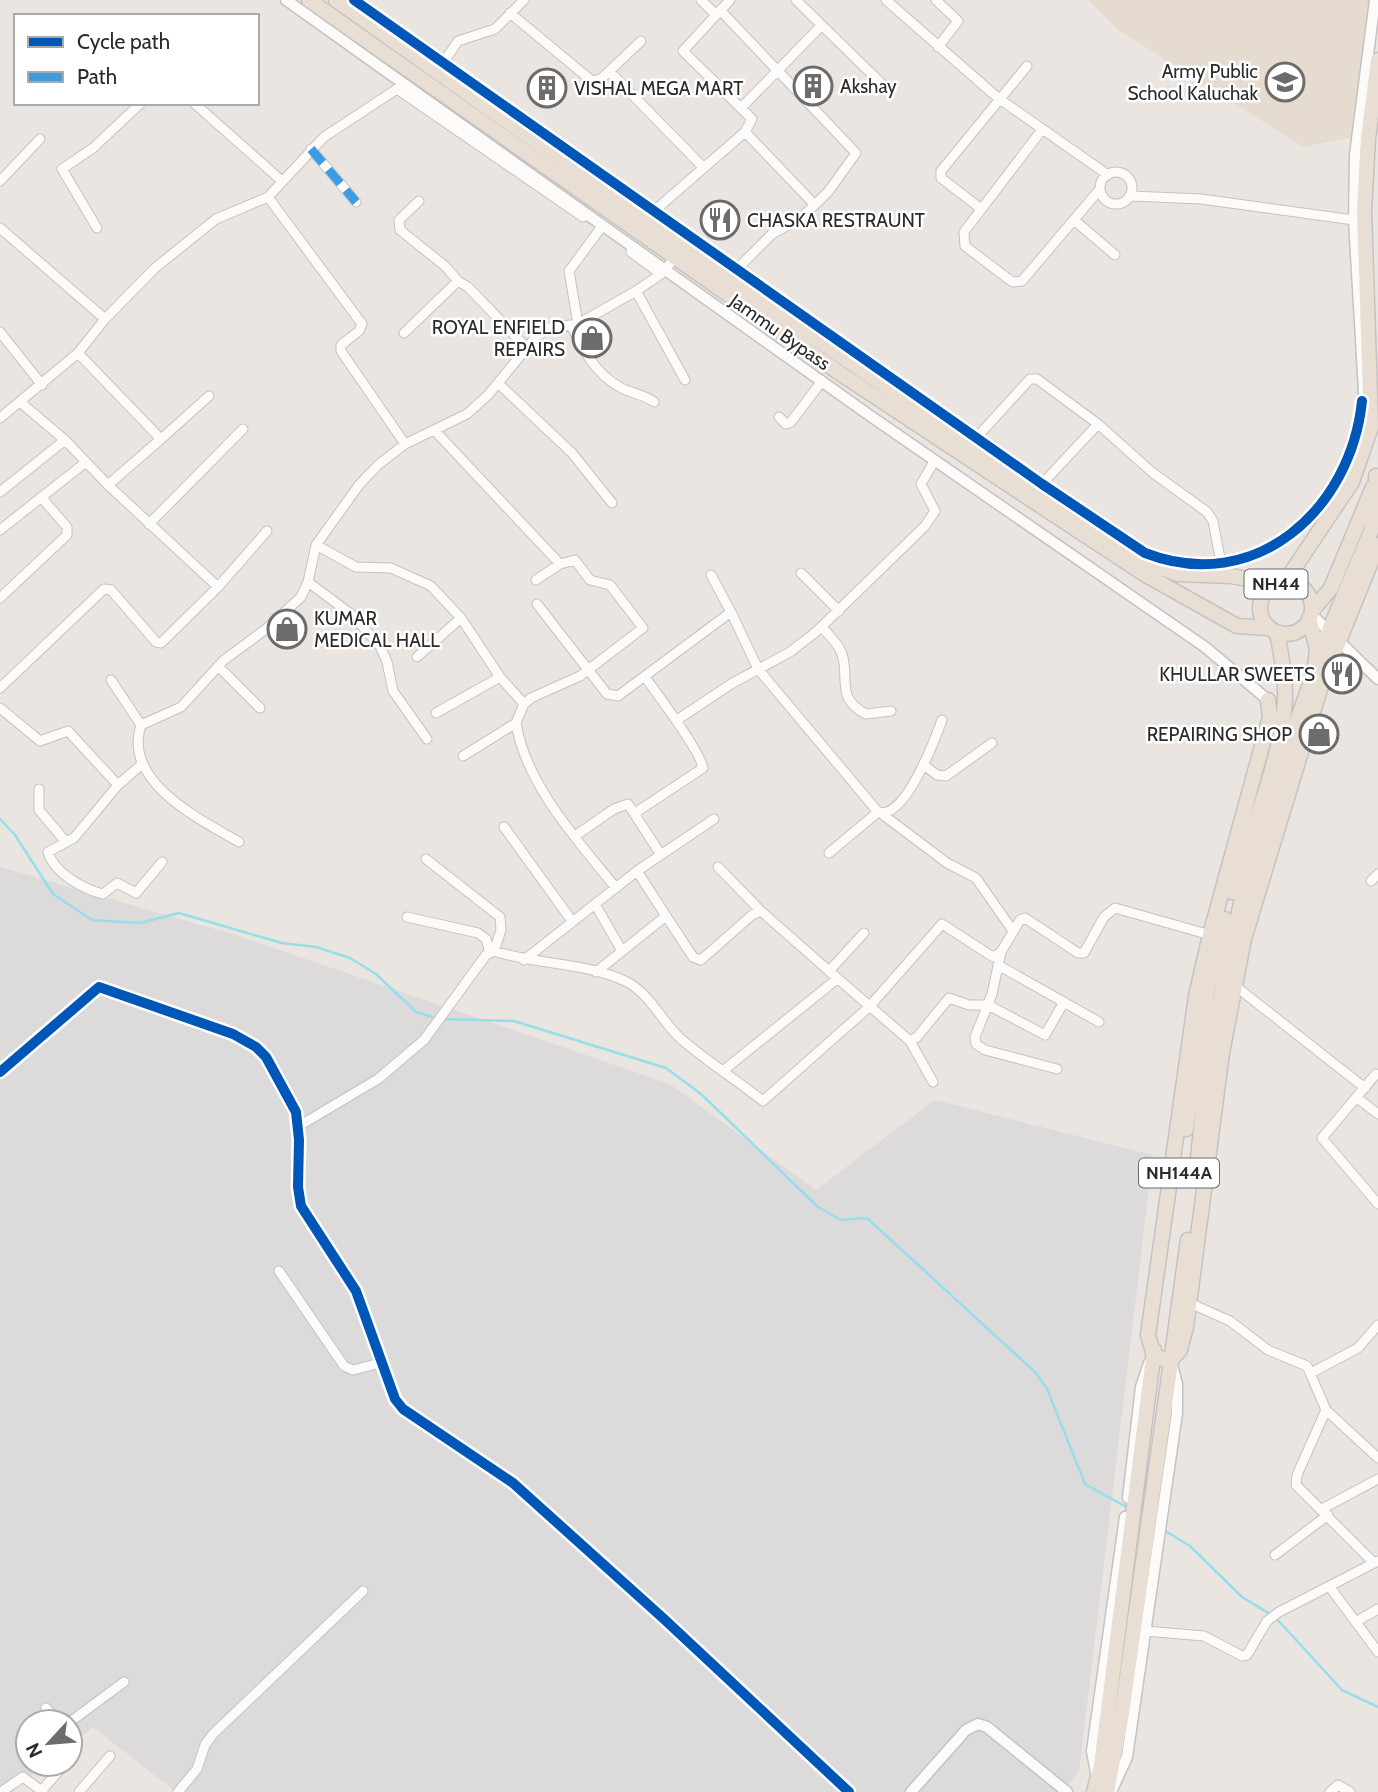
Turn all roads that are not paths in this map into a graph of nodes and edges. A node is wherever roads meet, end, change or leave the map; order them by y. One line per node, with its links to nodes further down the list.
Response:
1 (286, 0): 22 (street)
2 (309, 0): 51 (highway, Jammu Bypass / NH44)
3 (337, 0): 98 (highway, Jammu Bypass / NH44)
4 (354, 0): 18 (street)
5 (524, 0): 13 (street)
6 (701, 0): 12 (street)
7 (730, 0): 12 (street)
8 (796, 0): 14 (street)
9 (886, 0): 16 (street)
10 (936, 0): 16 (street)
11 (1375, 0): 46 (street)
12 (717, 12): 21 (street); 27 (street)
13 (510, 13): 18 (street); 20 (street)
14 (821, 26): 21 (street); 23 (street)
15 (641, 41): 20 (street)
16 (937, 47): 24 (street)
17 (1378, 60): 72 (highway, NH44)
18 (443, 63): 44 (street)
19 (1027, 66): 24 (street)
20 (609, 71): 32 (street)
21 (777, 71): 27 (street); 42 (street)
22 (400, 87): 31 (street); 33 (street)
23 (885, 88)
24 (998, 99): 28 (street); 43 (street)
25 (139, 105): 48 (street)
26 (196, 105): 36 (street)
27 (741, 108): 29 (street)
28 (1041, 131): 34 (street); 43 (street)
29 (745, 132): 32 (street); 42 (street)
30 (40, 139): 35 (street)
31 (311, 149): 36 (street); 41 (street)
32 (704, 168): 44 (street)
33 (524, 174): 49 (street); 51 (street)
34 (1108, 175): 37 (street); 38 (street)
35 (0, 181)
36 (282, 181): 39 (street)
37 (1100, 189): 38 (street); 45 (street)
38 (1131, 196): 46 (street)
39 (268, 197): 55 (street); 78 (street)
40 (419, 201): 53 (street)
41 (356, 202)
42 (815, 205): 52 (street)
43 (979, 208): 45 (street)
44 (654, 211): 52 (street)
45 (1074, 220): 50 (street)
46 (1354, 220): 66 (street)
47 (0, 228): 55 (street)
48 (97, 228)
49 (600, 229): 51 (street); 56 (street)
50 (1115, 255)
51 (667, 267): 54 (street); 62 (street); 107 (highway, Jammu Bypass / NH44)
52 (737, 270): 75 (street)
53 (458, 281): 58 (street); 59 (street)
54 (636, 291): 56 (street); 61 (street)
55 (105, 319): 60 (street)
56 (575, 324): 59 (street); 68 (street)
57 (0, 332): 64 (street)
58 (404, 333)
59 (526, 347): 63 (street)
60 (78, 353): 64 (street); 76 (street)
61 (685, 380)
62 (822, 381): 69 (street); 79 (street)
63 (498, 383): 74 (street); 86 (street)
64 (42, 385): 67 (street)
65 (209, 396): 76 (street)
66 (1362, 401): 72 (street); 92 (street)
67 (20, 402): 70 (street); 77 (street)
68 (654, 402)
69 (779, 417)
70 (0, 418)
71 (1098, 424): 75 (street); 82 (street); 92 (street)
72 (1371, 427): 98 (highway, NH44)
73 (243, 429): 87 (street)
74 (435, 431): 78 (street); 93 (street)
75 (977, 437): 82 (street)
76 (161, 439): 83 (street)
77 (65, 440): 80 (street); 84 (street)
78 (405, 444): 90 (street)
79 (935, 460): 102 (street); 120 (street)
80 (86, 462): 83 (street); 85 (street)
81 (1377, 472): 104 (highway, NH44); 108 (highway)
82 (1042, 484): 92 (street)
83 (108, 485): 87 (street)
84 (0, 492)
85 (41, 497): 88 (street); 100 (street)
86 (612, 503)
87 (149, 524): 99 (street)
88 (0, 530)
89 (267, 531): 99 (street)
90 (316, 545): 97 (street); 105 (street)
91 (1378, 545): 109 (highway)
92 (1221, 563)
93 (560, 564): 96 (street); 114 (street)
94 (801, 573): 102 (street)
95 (711, 575): 103 (street)
96 (536, 580)
97 (309, 582): 112 (street); 130 (street)
98 (1281, 583): 104 (highway, NH44); 107 (highway, NH44)
99 (218, 587): 119 (street)
100 (0, 598)
101 (537, 604): 114 (street)
102 (839, 611): 106 (street)
103 (731, 612): 113 (street); 116 (street)
104 (1311, 615): 107 (highway, NH44); 108 (street); 111 (highway, NH144A)
105 (461, 618): 110 (street); 115 (street)
106 (822, 627): 113 (street); 124 (street)
107 (1273, 630): 143 (highway, NH144A)
108 (1329, 632): 109 (street); 111 (highway)
109 (1340, 642): 117 (street); 141 (highway)
110 (417, 657)
111 (1317, 660): 143 (highway, NH144A)
112 (218, 666): 123 (street); 129 (street)
113 (758, 669): 126 (street); 138 (street)
114 (588, 670): 116 (street); 121 (street)
115 (499, 677): 121 (street); 125 (street)
116 (645, 677): 126 (street)
117 (1377, 677)
118 (111, 680): 129 (street)
119 (0, 688)
120 (1268, 700): 146 (highway)
121 (524, 704): 128 (street)
122 (0, 708): 135 (street)
123 (260, 708)
124 (891, 711)
125 (436, 713)
126 (677, 720): 137 (street)
127 (942, 720): 134 (street)
128 (516, 723): 132 (street); 142 (street)
129 (141, 725): 133 (street)
130 (428, 739)
131 (992, 743): 134 (street)
132 (463, 756)
133 (142, 764): 135 (street); 145 (street)
134 (925, 766): 138 (street)
135 (118, 785): 144 (street)
136 (39, 789): 144 (street)
137 (635, 813): 142 (street); 148 (street)
138 (880, 813): 147 (street); 160 (street)
139 (714, 819): 148 (street)
140 (504, 827): 159 (street)
141 (1275, 829): 143 (highway); 166 (highway)
142 (575, 836): 153 (street)
143 (1254, 839): 146 (highway); 154 (highway, NH144A)
144 (66, 842): 150 (street)
145 (239, 842)
146 (1234, 849): 162 (highway)
147 (829, 853)
148 (661, 855): 152 (street)
149 (426, 859): 163 (street)
150 (162, 862)
151 (718, 867): 156 (street)
152 (637, 871): 153 (street); 157 (street)
153 (616, 888): 155 (street)
154 (1236, 901): 162 (highway, NH144A); 166 (highway, NH144A)
155 (595, 904): 159 (street); 164 (street)
156 (761, 911): 157 (street); 169 (street)
157 (666, 916): 164 (street)
158 (407, 917): 163 (street)
159 (572, 921): 167 (street)
160 (1013, 932): 162 (street); 165 (street)
161 (864, 933): 169 (street)
162 (1214, 936): 193 (highway, NH144A)
163 (492, 951): 167 (street); 186 (street)
164 (622, 951): 170 (street)
165 (1002, 952): 168 (street); 175 (street)
166 (1235, 956): 172 (highway, NH144A)
167 (524, 960): 170 (street)
168 (998, 965): 173 (street); 174 (street)
169 (829, 971): 171 (street)
170 (596, 972): 179 (street)
171 (837, 979): 175 (street); 179 (street)
172 (1229, 982): 183 (street); 189 (highway, NH144A)
173 (1064, 1002): 174 (street); 176 (street)
174 (988, 1005): 177 (street); 178 (street)
175 (869, 1007): 177 (street); 179 (street)
176 (1099, 1022)
177 (910, 1041): 182 (street)
178 (1058, 1069)
179 (724, 1070)
180 (0, 1072): 186 (street)
181 (1376, 1074): 183 (street)
182 (933, 1083)
183 (1364, 1088): 184 (street)
184 (1357, 1098): 185 (street); 187 (street)
185 (1378, 1114)
186 (299, 1126): 195 (street)
187 (1378, 1204)
188 (279, 1271): 195 (street)
189 (1185, 1301): 194 (highway, NH144A); 196 (street)
190 (1378, 1325): 191 (street)
191 (1369, 1338): 192 (street); 196 (street)
192 (1378, 1348)
193 (1154, 1356): 194 (highway); 213 (highway, NH144A)
194 (1170, 1361): 201 (highway, NH144A)
195 (380, 1363): 218 (street)
196 (1311, 1373): 197 (street)
197 (1326, 1410): 198 (street); 200 (street)
198 (1377, 1457)
199 (1378, 1479): 200 (street)
200 (1325, 1512): 202 (street); 203 (street)
201 (1152, 1535): 208 (street); 213 (highway, NH144A)
202 (1275, 1555)
203 (1376, 1562): 204 (street)
204 (1329, 1586): 207 (street); 208 (street)
205 (363, 1591): 217 (street)
206 (1378, 1609): 207 (street)
207 (1357, 1621): 209 (street)
208 (1145, 1631): 213 (street)
209 (1378, 1652)
210 (124, 1682): 211 (street)
211 (84, 1711)
212 (110, 1756): 216 (street)
213 (1103, 1789)
214 (42, 1791): 215 (street)
215 (1, 1792)
216 (79, 1792)
217 (178, 1792)
218 (849, 1792)
219 (911, 1792): 220 (street)
220 (1067, 1792)
221 (1330, 1792): 222 (street)
222 (1350, 1792)

